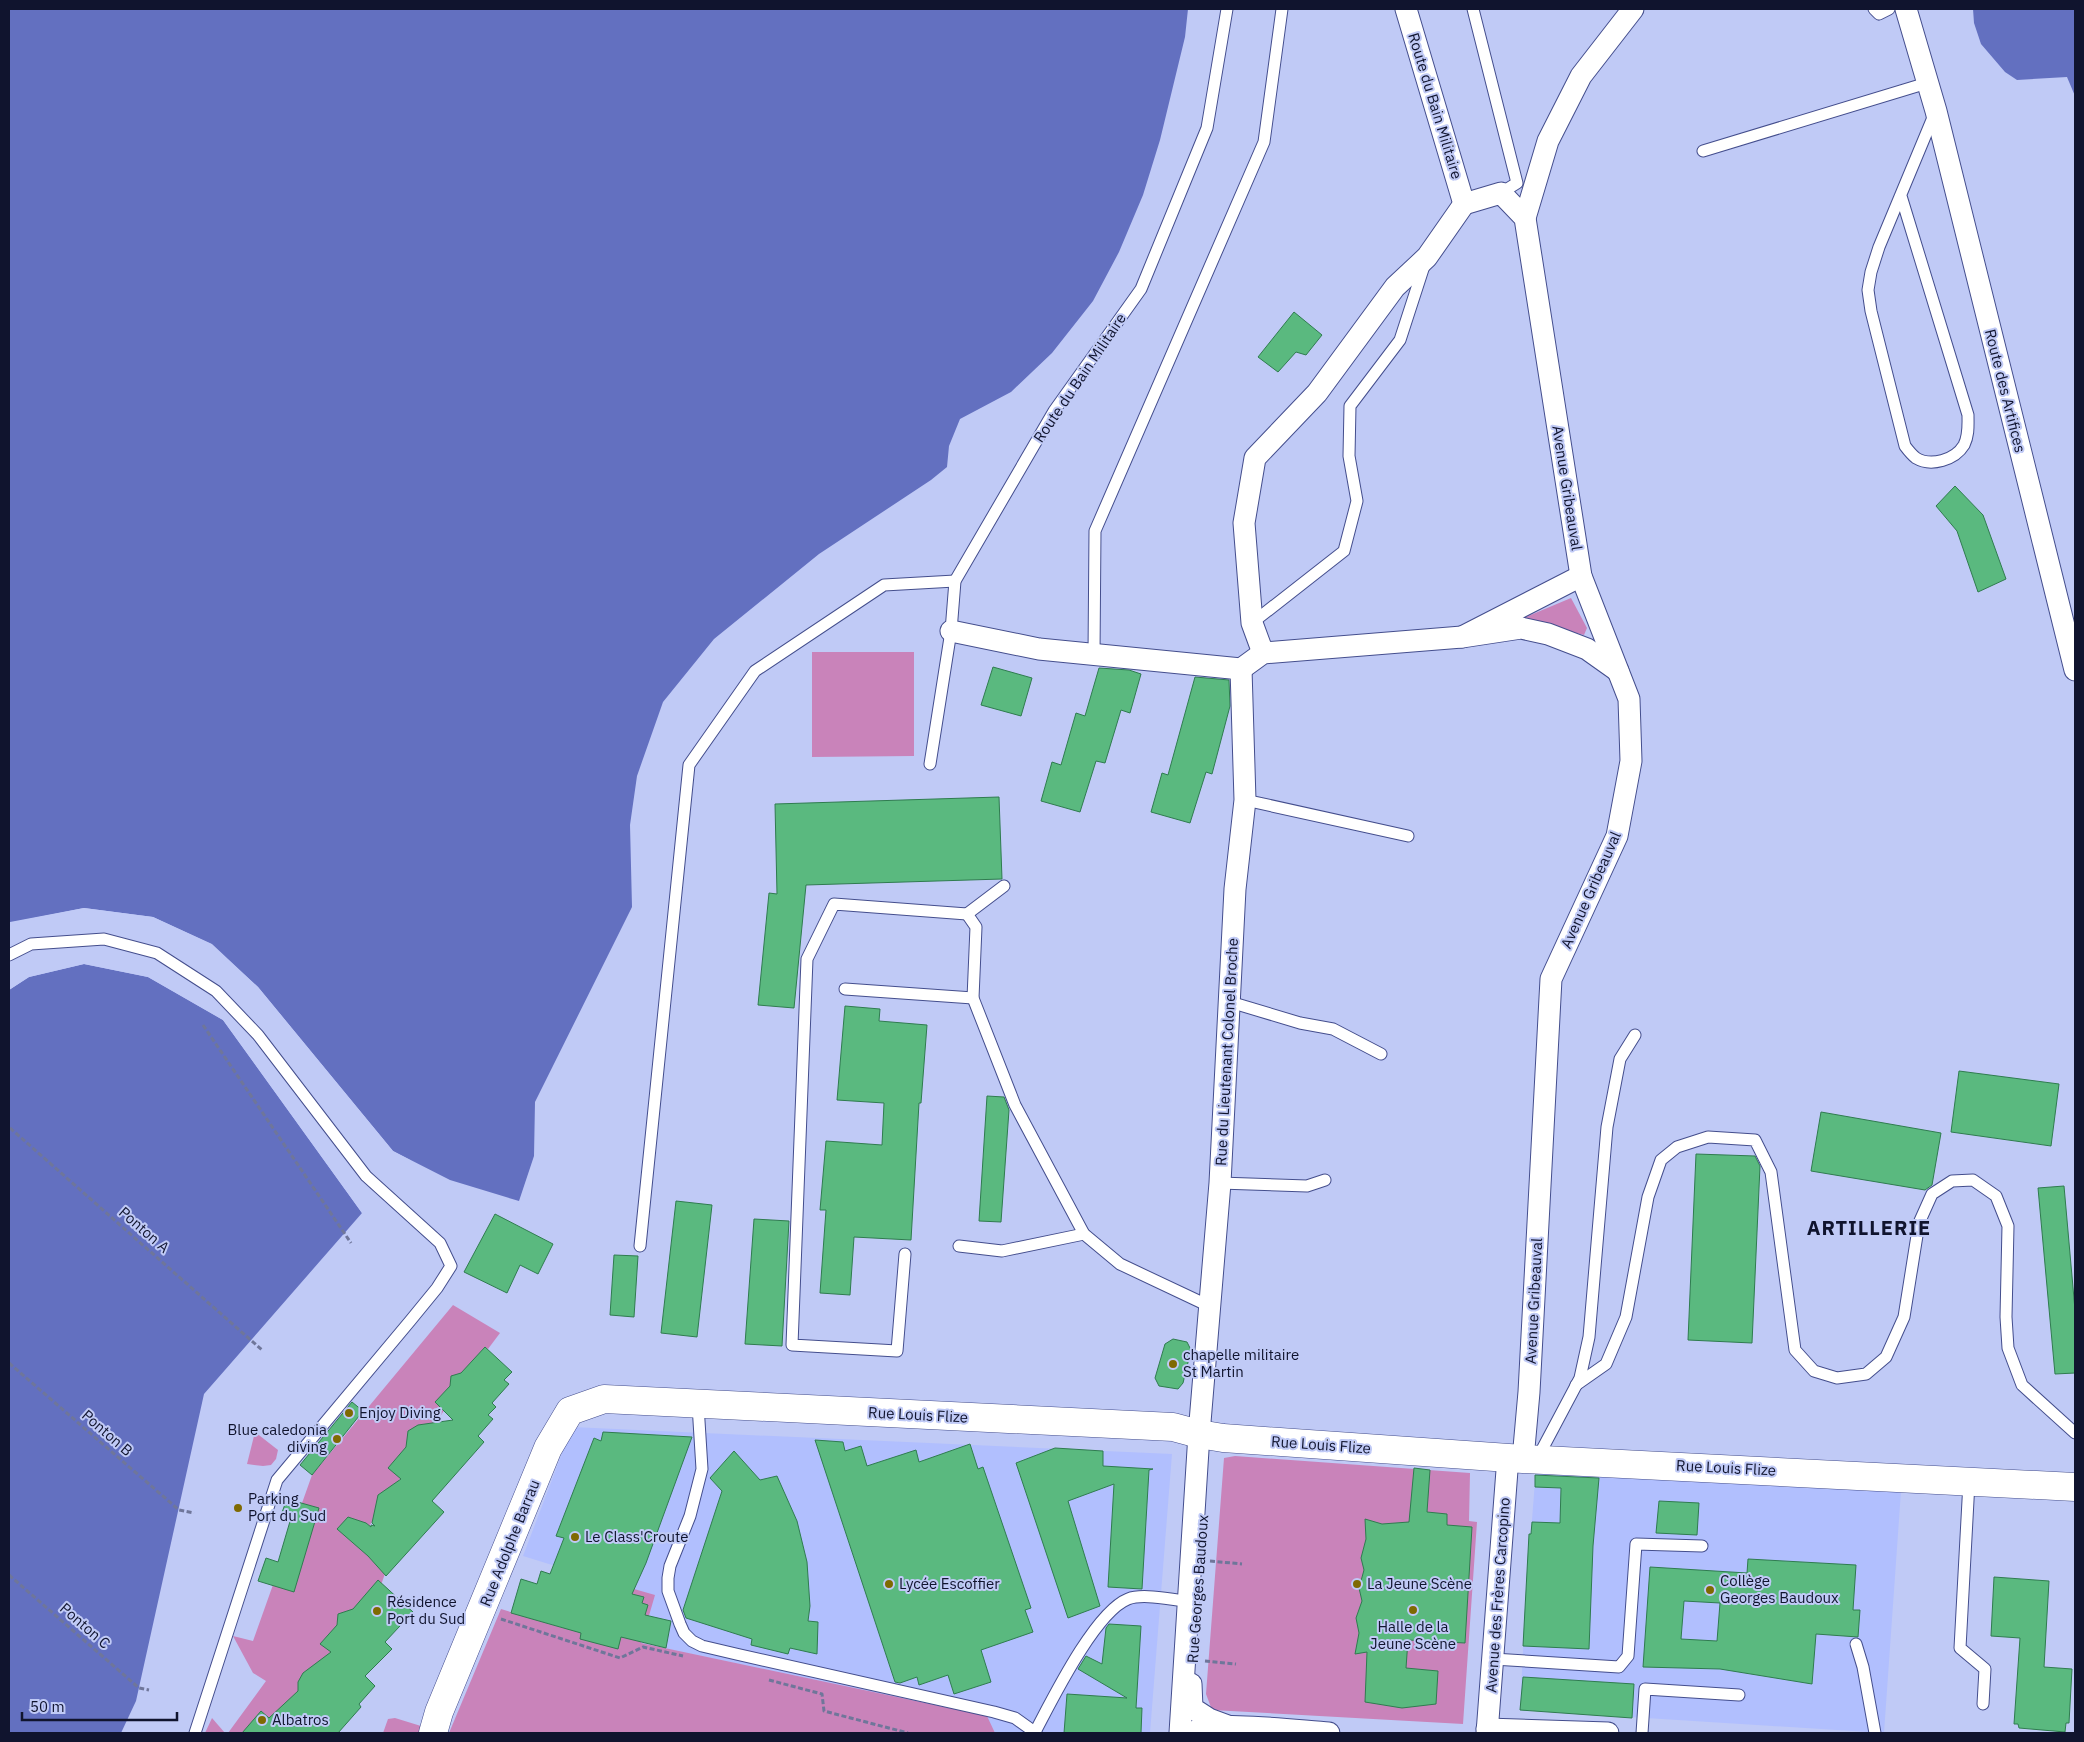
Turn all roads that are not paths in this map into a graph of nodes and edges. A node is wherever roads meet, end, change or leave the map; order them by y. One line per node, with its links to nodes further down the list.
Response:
1 (1227, 9): 18 (lane, Route du Bain Militaire)
2 (1282, 9): 23 (lane)
3 (1406, 9): 14 (street, Route du Bain Militaire)
4 (1473, 9): 12 (lane)
5 (1633, 9): 15 (street)
6 (1874, 9): 7 (lane)
7 (1889, 9)
8 (1906, 9): 9 (street)
9 (1927, 83): 10 (street); 11 (lane)
10 (1936, 111): 13 (lane); 26 (street, Route des Artifices)
11 (1703, 151)
12 (1501, 193): 14 (street); 15 (street)
13 (1901, 196): 13 (lane)
14 (1464, 204): 16 (street)
15 (1525, 218): 17 (street, Avenue Gribeauval)
16 (1427, 257): 19 (street); 19 (lane)
17 (1581, 576): 21 (street); 25 (street, Avenue Gribeauval)
18 (955, 581): 20 (lane, Route du Bain Militaire); 41 (lane)
19 (1252, 623): 22 (street)
20 (951, 631): 23 (street); 27 (lane, Route du Bain Militaire)
21 (1462, 637): 22 (street); 25 (street)
22 (1263, 653): 24 (street)
23 (1094, 654): 24 (street)
24 (1241, 669): 28 (street, Rue du Lieutenant Colonel Broche)
25 (1618, 670): 50 (street, Avenue Gribeauval)
26 (2075, 670)
27 (930, 764)
28 (1245, 800): 29 (lane); 35 (street, Rue du Lieutenant Colonel Broche)
29 (1408, 836)
30 (1004, 886): 31 (lane)
31 (967, 914): 34 (lane); 43 (lane)
32 (9, 955): 61 (lane)
33 (845, 989): 34 (lane)
34 (973, 998): 40 (lane)
35 (1230, 1002): 37 (lane); 39 (street, Rue du Lieutenant Colonel Broche)
36 (1635, 1034): 45 (lane)
37 (1381, 1054)
38 (1325, 1180): 39 (lane)
39 (1220, 1183): 44 (street, Rue du Lieutenant Colonel Broche)
40 (1084, 1234): 42 (lane); 44 (lane)
41 (640, 1246)
42 (959, 1246)
43 (905, 1254)
44 (1209, 1306): 49 (street, Rue du Lieutenant Colonel Broche)
45 (1576, 1385): 48 (lane); 50 (lane)
46 (698, 1405): 47 (street, Rue Louis Flize); 49 (street, Rue Louis Flize); 63 (lane)
47 (570, 1411): 62 (street, Rue Adolphe Barrau)
48 (2075, 1433)
49 (1211, 1436): 50 (street, Rue Louis Flize); 54 (street, Rue Georges Baudoux); 59 (street, Rue Georges Baudoux)
50 (1523, 1458): 51 (street, Rue Louis Flize); 56 (street, Avenue des Frères Carcopino)
51 (1969, 1480): 52 (street, Rue Louis Flize); 58 (lane)
52 (2075, 1487)
53 (1702, 1546): 56 (lane)
54 (1188, 1601): 63 (lane); 64 (street, Rue Georges Baudoux)
55 (1856, 1644): 69 (lane)
56 (1493, 1659): 60 (street, Avenue des Frères Carcopino)
57 (1739, 1695): 68 (lane)
58 (1983, 1704)
59 (1228, 1730): 65 (street); 66 (street)
60 (1487, 1731): 67 (street)
61 (195, 1733)
62 (433, 1733)
63 (1035, 1733)
64 (1180, 1733)
65 (1192, 1733)
66 (1329, 1733)
67 (1608, 1733)
68 (1642, 1733)
69 (1875, 1733)

